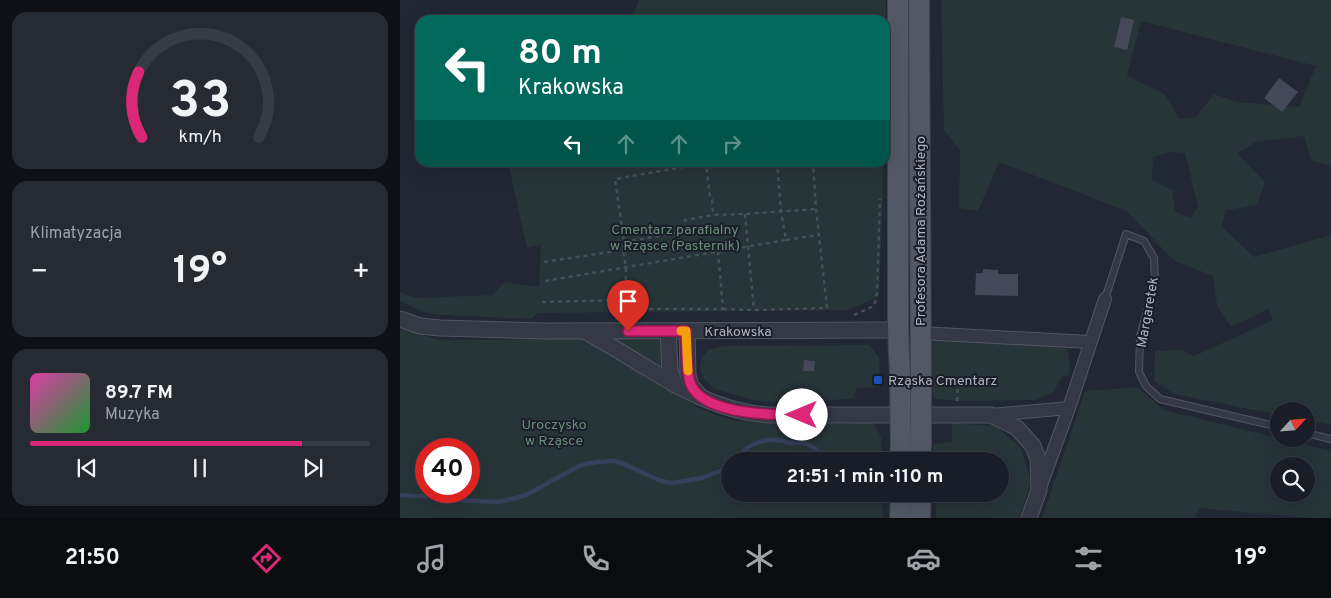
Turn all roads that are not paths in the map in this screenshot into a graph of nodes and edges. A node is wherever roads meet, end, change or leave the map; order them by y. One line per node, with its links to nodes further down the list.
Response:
1 (898, 0): 5 (main road, Profesora Adama Rożańskiego)
2 (919, 0): 9 (main road, Profesora Adama Rożańskiego)
3 (1105, 299): 10 (street, Margaretek); 15 (lane, Margaretek)
4 (400, 319): 6 (street, Krakowska)
5 (898, 330): 8 (street, Krakowska); 18 (main road, Profesora Adama Rożańskiego, bridge)
6 (584, 331): 7 (street, Krakowska); 11 (street)
7 (668, 331): 8 (street, Krakowska); 11 (street)
8 (686, 331): 12 (street)
9 (920, 333): 10 (street); 19 (main road, Profesora Adama Rożańskiego, bridge)
10 (1090, 342): 13 (street, Margaretek)
11 (675, 385): 12 (street)
12 (702, 398): 14 (street)
13 (1069, 408): 14 (street); 20 (street, Margaretek)
14 (991, 415): 20 (street)
15 (1270, 425)
16 (1315, 435): 17 (lane)
17 (1331, 439)
18 (901, 452)
19 (921, 452)
20 (1039, 490): 25 (street)
21 (901, 502): 23 (main road)
22 (921, 502): 24 (main road)
23 (900, 518)
24 (920, 518)
25 (1029, 518)

